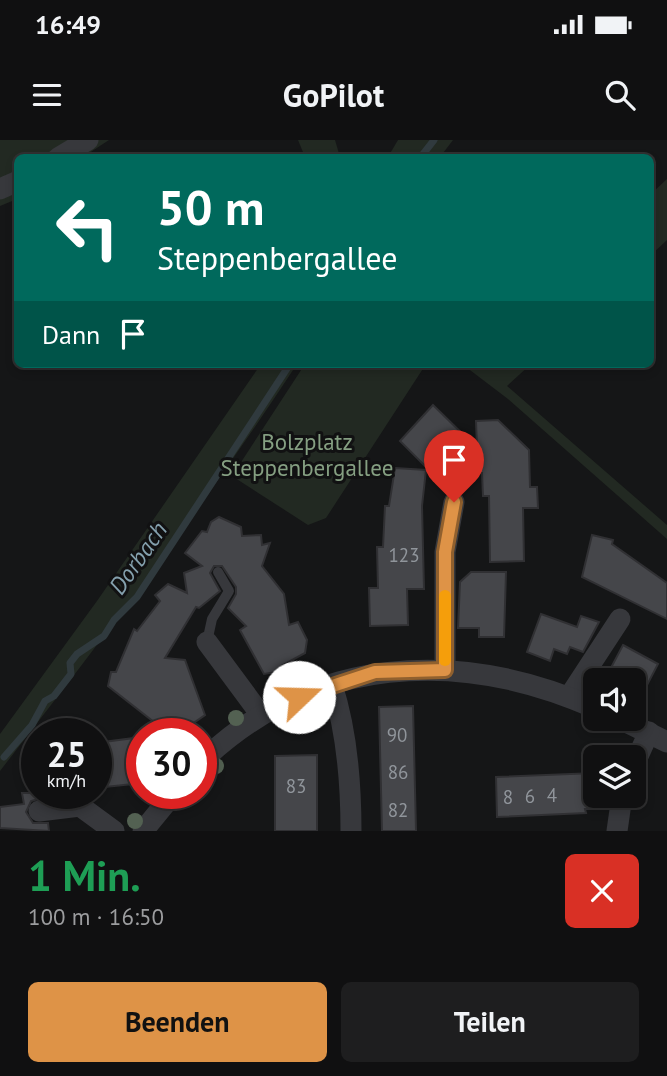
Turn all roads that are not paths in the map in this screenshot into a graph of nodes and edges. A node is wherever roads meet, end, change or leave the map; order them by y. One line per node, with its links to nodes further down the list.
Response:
1 (88, 140): 2 (street)
2 (65, 154)
3 (454, 502): 7 (street)
4 (218, 572): 6 (lane)
5 (620, 619): 9 (street)
6 (207, 642): 11 (street)
7 (445, 670): 8 (street); 9 (street)
8 (332, 685): 11 (street); 22 (street)
9 (569, 696): 10 (street)
10 (583, 702)
11 (261, 715): 13 (street)
12 (658, 737): 14 (street)
13 (217, 748)
14 (646, 751)
15 (620, 808): 23 (street)
16 (46, 809): 19 (street)
17 (90, 809): 20 (street)
18 (161, 809): 21 (street)
19 (40, 811)
20 (114, 831)
21 (143, 831)
22 (351, 831)
23 (617, 831)

